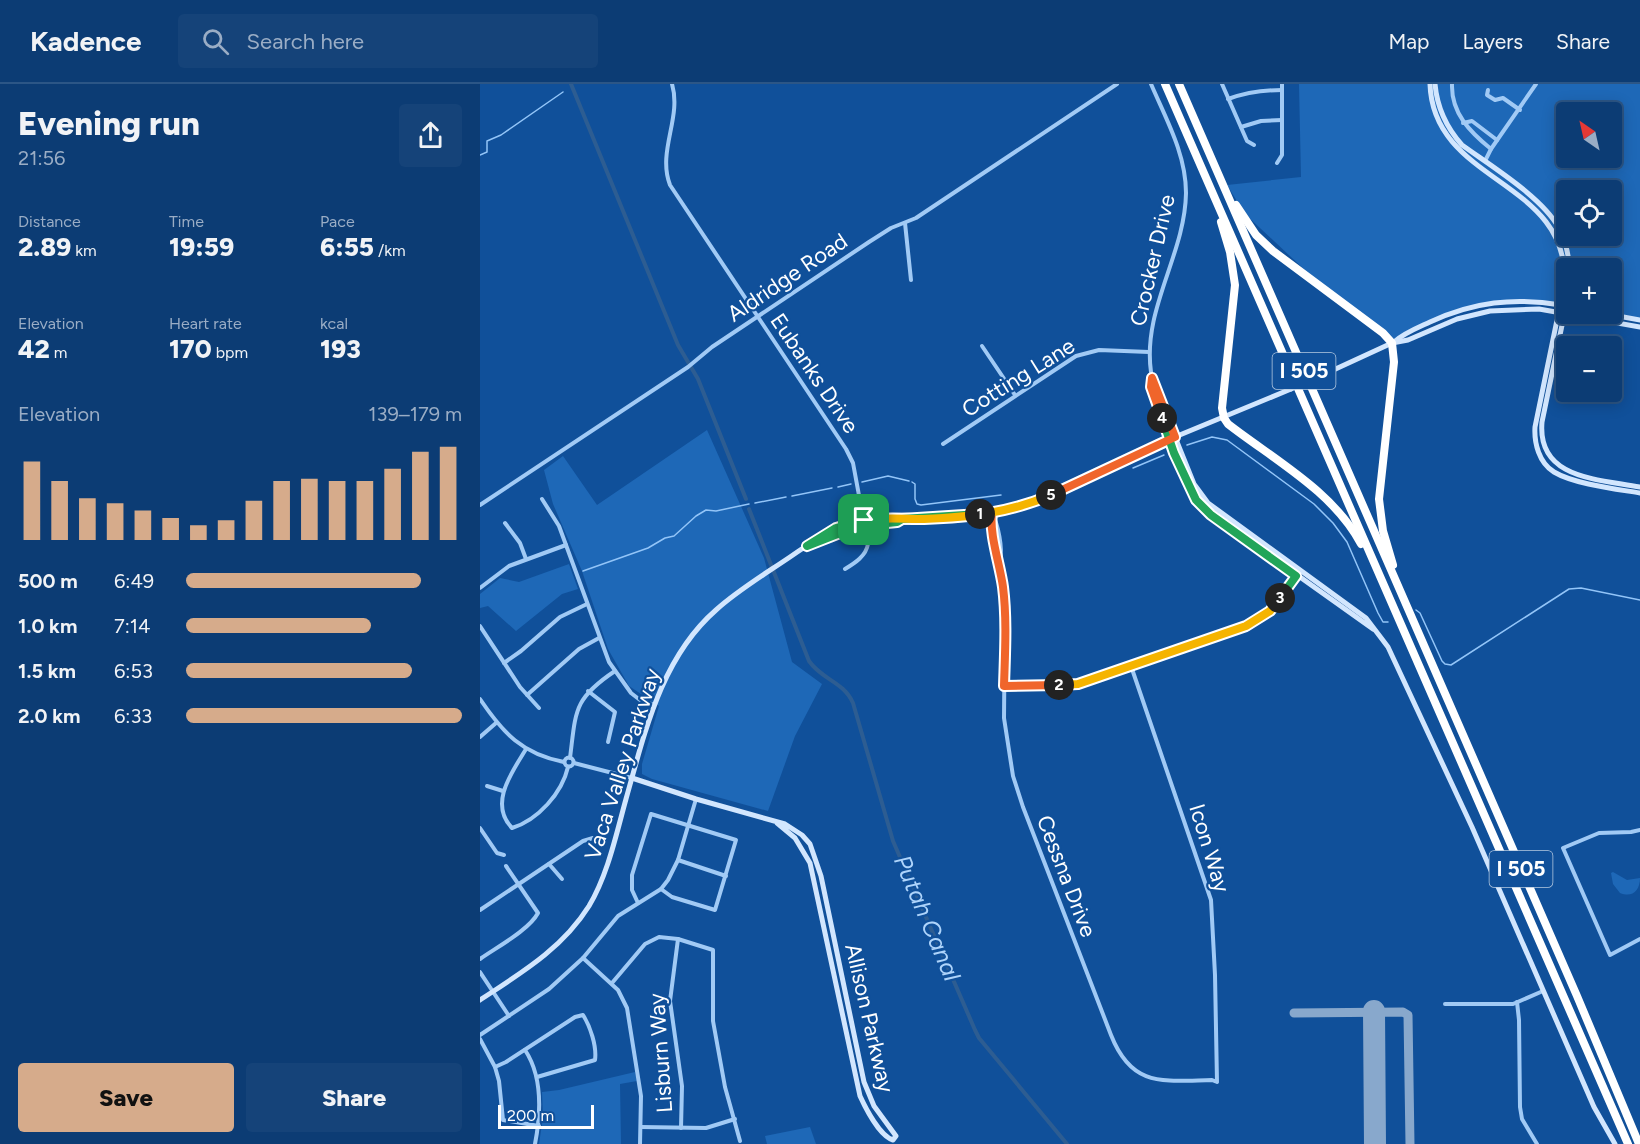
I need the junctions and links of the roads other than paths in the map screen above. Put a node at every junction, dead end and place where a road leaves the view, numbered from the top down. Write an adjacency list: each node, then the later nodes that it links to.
1 (672, 84): 32 (street, Eubanks Drive)
2 (1117, 84): 26 (street, Aldridge Road)
3 (1151, 84): 41 (street, Crocker Drive)
4 (1166, 84): 25 (highway, I 505)
5 (1179, 84): 21 (highway, I 505)
6 (1221, 84): 14 (street)
7 (1282, 84): 12 (street)
8 (1430, 84): 27 (street)
9 (1435, 84): 23 (street)
10 (1452, 84): 17 (street)
11 (1536, 84): 15 (street)
12 (1282, 90): 14 (street); 16 (street)
13 (1488, 90): 15 (street)
14 (1228, 99): 18 (street)
15 (1520, 110): 19 (street)
16 (1282, 120): 18 (street); 24 (street)
17 (1463, 123): 19 (street); 22 (street)
18 (1241, 127): 20 (street)
19 (1497, 140): 22 (street)
20 (1254, 145)
21 (1206, 147): 39 (highway); 61 (highway, I 505)
22 (1491, 149): 23 (street)
23 (1484, 162): 28 (street)
24 (1277, 163)
25 (1213, 195): 44 (highway); 63 (highway, I 505)
26 (905, 223): 29 (street); 32 (street, Aldridge Road)
27 (1563, 258)
28 (1568, 258)
29 (911, 280)
30 (1556, 304): 39 (street, Vaca Valley Parkway)
31 (1556, 312): 39 (street, Vaca Valley Parkway)
32 (757, 317): 51 (street, Aldridge Road); 55 (street, Eubanks Drive)
33 (1622, 317): 34 (street)
34 (1640, 320)
35 (1558, 324): 48 (street)
36 (1559, 324): 47 (street)
37 (1622, 324): 38 (street, Vaca Valley Parkway)
38 (1640, 327)
39 (1392, 343): 44 (street, Vaca Valley Parkway, bridge); 61 (highway)
40 (982, 346): 43 (street)
41 (1149, 352): 42 (street, Crocker Drive); 43 (street, Cotting Lane)
42 (1152, 378): 45 (street, Crocker Drive); 45 (street, Crocker Drive)
43 (1015, 395): 46 (street, Cotting Lane)
44 (1224, 418): 45 (street, Vaca Valley Parkway); 63 (highway)
45 (1173, 438): 49 (street); 52 (street, Vaca Valley Parkway); 53 (street)
46 (943, 444)
47 (1640, 487)
48 (1640, 493)
49 (1193, 496): 53 (street); 59 (street)
50 (542, 499): 56 (street)
51 (480, 505)
52 (992, 513): 55 (street, Vaca Valley Parkway); 69 (street, Cessna Drive)
53 (1227, 518): 59 (street)
54 (505, 523): 57 (street)
55 (865, 523): 58 (street, Eubanks Drive); 73 (street, Vaca Valley Parkway)
56 (566, 545): 57 (street); 62 (street)
57 (526, 559): 60 (street)
58 (845, 569)
59 (1298, 573): 67 (street); 108 (street)
60 (480, 588)
61 (1402, 595): 129 (highway, I 505)
62 (587, 604): 65 (street); 66 (street)
63 (1394, 607): 128 (highway, I 505)
64 (480, 626): 66 (street)
65 (599, 638): 68 (street); 71 (street)
66 (504, 663): 71 (street)
67 (1131, 666): 69 (street); 115 (street, Icon Way)
68 (615, 671): 70 (street); 73 (street)
69 (1004, 686): 115 (street, Cessna Drive)
70 (588, 691): 77 (street); 79 (street)
71 (527, 695): 74 (street)
72 (480, 699): 75 (street)
73 (654, 705): 83 (street, Vaca Valley Parkway)
74 (539, 708)
75 (496, 723): 76 (street); 78 (street)
76 (480, 737)
77 (608, 742)
78 (526, 749): 80 (street); 85 (street)
79 (570, 758): 80 (street); 81 (street)
80 (564, 762): 82 (street)
81 (574, 763): 82 (street); 83 (street)
82 (568, 767): 85 (street)
83 (632, 778): 86 (street, Allison Parkway); 109 (street, Vaca Valley Parkway)
84 (487, 786): 85 (street)
85 (503, 790)
86 (696, 799): 87 (street, Allison Parkway); 88 (street)
87 (777, 822): 87 (street, Allison Parkway)
88 (688, 825): 93 (street); 96 (street); 100 (street)
89 (480, 828): 92 (street)
90 (1640, 830): 103 (street)
91 (593, 838): 94 (street)
92 (504, 855)
93 (678, 860): 96 (street); 99 (street)
94 (549, 864): 97 (street); 98 (street)
95 (506, 866): 98 (street)
96 (726, 876): 99 (street)
97 (562, 879)
98 (518, 885): 101 (street); 105 (street)
99 (661, 888): 100 (street)
100 (638, 903): 104 (street)
101 (480, 910)
102 (678, 939): 107 (street); 119 (street); 122 (street, Lisburn Way)
103 (1640, 939)
104 (583, 958): 107 (street); 113 (street)
105 (480, 959)
106 (480, 972): 109 (street)
107 (612, 983): 121 (street)
108 (1543, 991): 111 (street); 127 (street)
109 (493, 992): 110 (street, Vaca Valley Parkway); 113 (street)
110 (480, 1000)
111 (1517, 1002): 112 (street); 126 (street)
112 (1445, 1004)
113 (508, 1016): 114 (street)
114 (480, 1037): 117 (street)
115 (1216, 1047)
116 (525, 1050): 117 (street); 118 (street); 118 (street)
117 (495, 1067): 120 (street)
118 (537, 1077): 120 (street)
119 (735, 1119): 122 (street); 123 (street)
120 (539, 1125): 124 (street)
121 (641, 1127): 122 (street); 125 (street)
122 (681, 1128)
123 (740, 1141)
124 (535, 1144)
125 (640, 1144)
126 (1537, 1144)
127 (1615, 1144)
128 (1628, 1144)
129 (1639, 1144)

